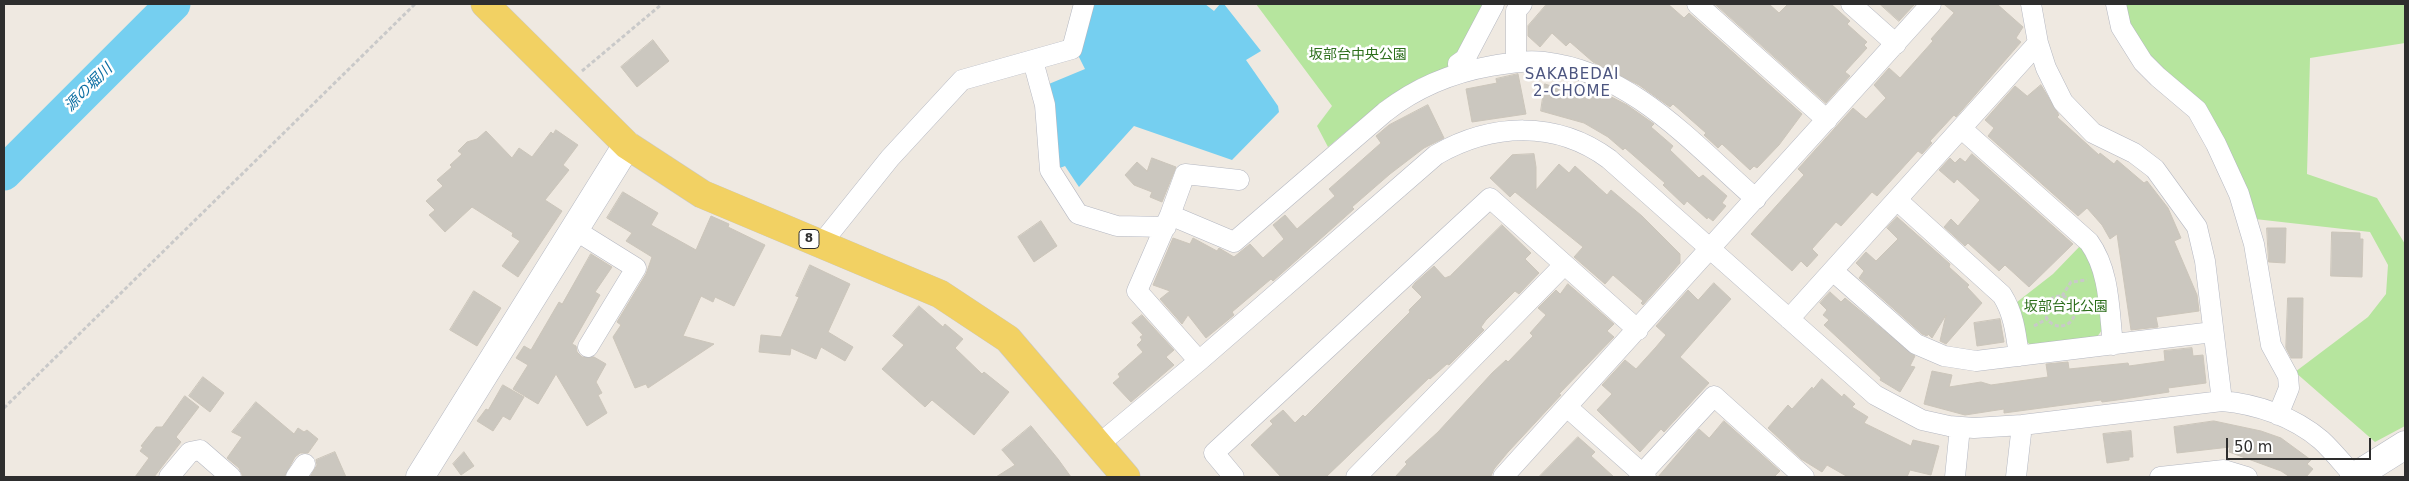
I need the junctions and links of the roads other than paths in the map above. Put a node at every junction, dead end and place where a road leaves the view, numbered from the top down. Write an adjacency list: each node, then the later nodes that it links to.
1 (485, 4): 17 (main road, 8)
2 (1084, 4): 12 (street)
3 (1494, 4): 14 (street)
4 (1522, 4): 13 (street)
5 (1697, 4): 15 (street)
6 (1851, 4): 11 (street)
7 (1931, 4): 11 (street)
8 (2031, 4): 10 (street)
9 (2116, 4): 36 (street)
10 (2038, 43): 16 (street); 29 (street)
11 (1896, 44): 15 (street)
12 (1033, 61): 21 (street); 23 (street)
13 (1516, 62): 14 (street); 19 (street)
14 (1459, 73): 21 (street)
15 (1827, 120): 19 (street)
16 (1962, 129): 20 (street); 30 (street)
17 (627, 144): 22 (street); 23 (main road, 8)
18 (1239, 180): 21 (street)
19 (1756, 199): 24 (street)
20 (1897, 200): 26 (street); 32 (street)
21 (1168, 221): 33 (street)
22 (575, 230): 31 (street); 44 (street)
23 (821, 244): 39 (main road, 8)
24 (1711, 248): 27 (street); 28 (street); 33 (street)
25 (1564, 266): 28 (street); 46 (street); 47 (street)
26 (1833, 271): 27 (street); 32 (street)
27 (1789, 319): 38 (street)
28 (1638, 330): 35 (street)
29 (2213, 332): 30 (street); 34 (street)
30 (2113, 345): 32 (street)
31 (588, 347)
32 (2019, 356)
33 (1199, 361): 39 (street)
34 (2222, 401): 36 (street); 37 (street)
35 (1567, 407): 41 (street); 48 (street)
36 (2278, 415): 54 (street)
37 (2022, 425): 38 (street); 51 (street)
38 (1960, 427): 50 (street)
39 (1098, 445): 45 (main road, 8)
40 (2405, 445): 54 (street)
41 (1642, 476): 49 (street)
42 (169, 477): 43 (street)
43 (231, 477)
44 (420, 477)
45 (1126, 477)
46 (1234, 477)
47 (1356, 477)
48 (1503, 477)
49 (1804, 477)
50 (1955, 477)
51 (2016, 477)
52 (2166, 477): 53 (street)
53 (2247, 477)
54 (2355, 477)

